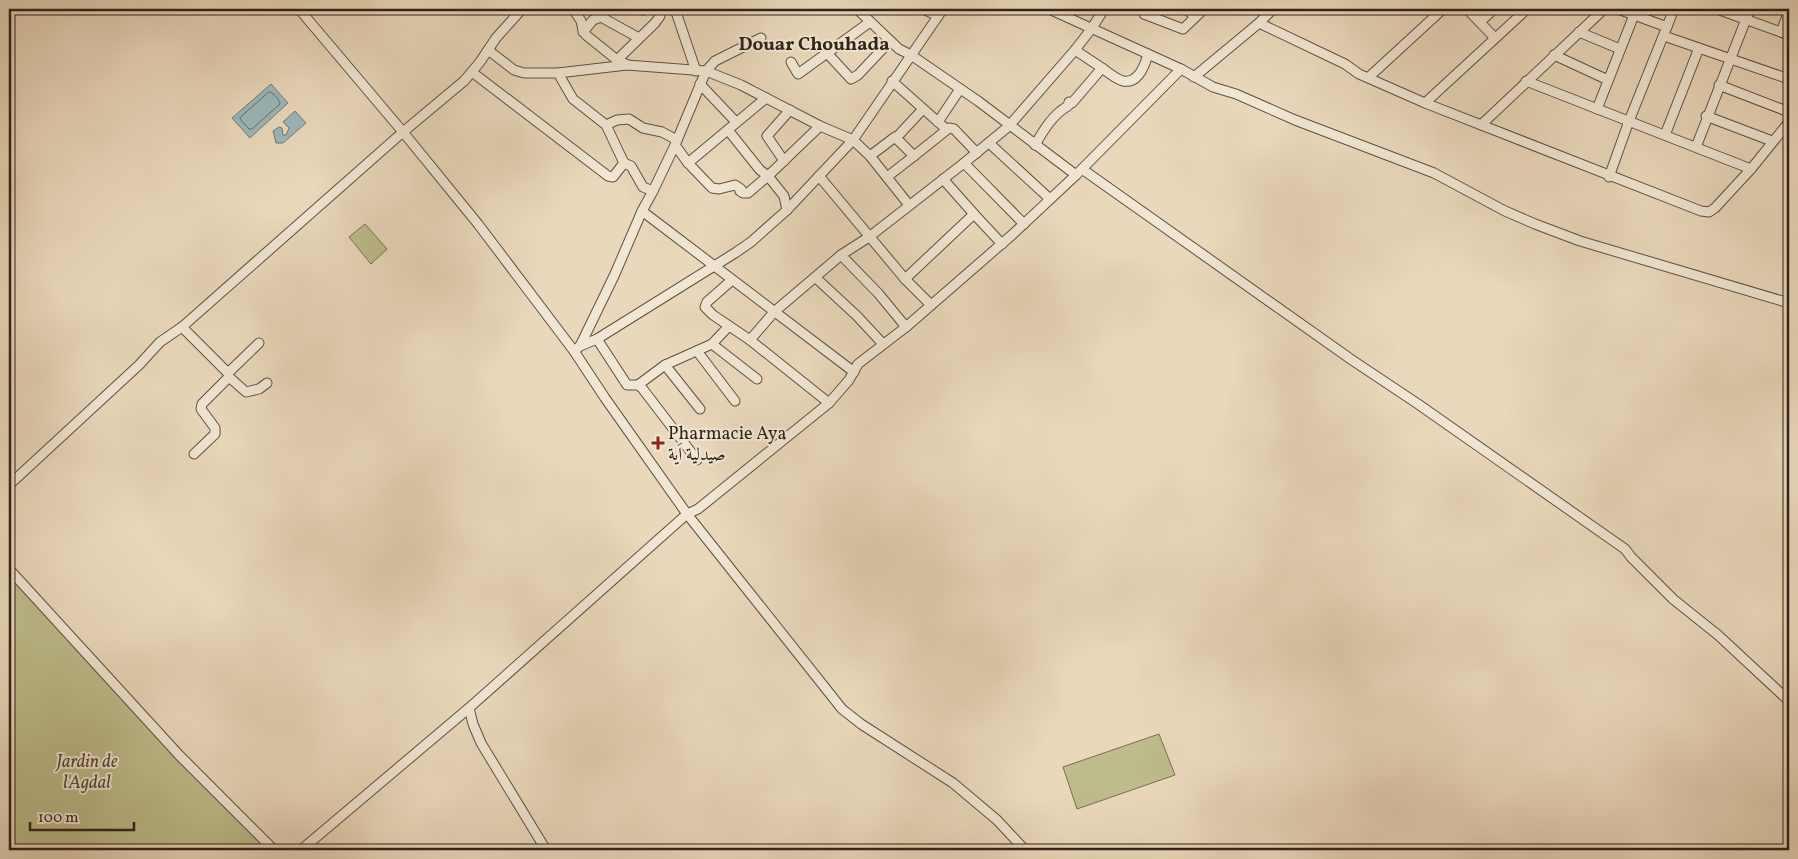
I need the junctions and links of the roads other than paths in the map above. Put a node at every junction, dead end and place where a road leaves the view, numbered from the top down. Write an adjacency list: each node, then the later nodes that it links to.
1 (299, 9): 84 (street)
2 (522, 9): 42 (street)
3 (573, 9): 33 (street)
4 (660, 9): 36 (street)
5 (675, 9): 54 (street)
6 (923, 9): 24 (street)
7 (1049, 9): 31 (street)
8 (1104, 9): 31 (street)
9 (1148, 9): 26 (street)
10 (1186, 9): 26 (street)
11 (1204, 9): 26 (street)
12 (1273, 9): 30 (street)
13 (1444, 9): 59 (street)
14 (1467, 9): 29 (street)
15 (1494, 9): 29 (street)
16 (1527, 9): 38 (street)
17 (1604, 9): 34 (street)
18 (1618, 9): 25 (street)
19 (1674, 9): 32 (street)
20 (1716, 9): 27 (street)
21 (1750, 9): 27 (street)
22 (860, 10): 28 (street)
23 (1789, 11): 35 (street)
24 (940, 12): 46 (street)
25 (1634, 15): 32 (street); 41 (street)
26 (1196, 17)
27 (1747, 19): 35 (street); 48 (street)
28 (870, 22): 39 (street); 44 (street)
29 (1480, 22): 38 (street)
30 (1259, 23): 58 (street); 59 (street)
31 (1092, 28): 43 (street); 45 (street)
32 (1665, 31): 40 (street); 74 (street)
33 (584, 32): 36 (street); 49 (street)
34 (1580, 32): 41 (street); 47 (street)
35 (1785, 34)
36 (639, 38): 49 (street)
37 (761, 38): 55 (street)
38 (1495, 38): 68 (street)
39 (890, 41): 44 (street); 46 (street)
40 (1699, 48): 48 (street); 85 (street)
41 (1620, 49): 61 (street)
42 (488, 50): 56 (street); 57 (street)
43 (1075, 50): 52 (street); 81 (street)
44 (827, 53): 50 (street)
45 (1148, 54): 52 (street); 53 (street)
46 (911, 55): 62 (street); 66 (street)
47 (1554, 55): 61 (street); 63 (street)
48 (1729, 59): 60 (street); 65 (street)
49 (617, 60): 51 (street)
50 (791, 62)
51 (627, 64): 54 (street); 57 (street)
52 (1102, 68): 91 (street)
53 (1181, 69): 58 (street); 101 (street)
54 (696, 70): 55 (street)
55 (706, 71): 64 (street); 67 (street)
56 (472, 72): 84 (street); 97 (street)
57 (558, 73): 78 (street)
58 (1194, 77): 121 (street)
59 (1369, 77): 68 (street)
60 (1789, 79)
61 (1608, 80): 70 (street)
62 (892, 81): 69 (street); 87 (street)
63 (1526, 81): 70 (street); 79 (street)
64 (700, 84): 75 (street); 89 (street)
65 (1719, 84): 72 (street); 73 (street)
66 (960, 89): 76 (street); 81 (street)
67 (766, 98): 71 (street); 75 (street)
68 (1425, 103): 79 (street)
69 (923, 109): 76 (street); 86 (street)
70 (1597, 109): 74 (street)
71 (790, 110): 80 (street); 96 (street)
72 (1789, 112)
73 (1706, 116): 88 (street); 92 (street)
74 (1629, 121): 85 (street); 105 (street)
75 (736, 122): 83 (street)
76 (938, 122): 82 (street)
77 (1789, 122): 88 (street)
78 (606, 125): 89 (street); 97 (street)
79 (1481, 125): 105 (street)
80 (820, 126): 87 (street); 96 (street)
81 (1008, 126): 90 (street); 91 (street)
82 (946, 129): 93 (street); 95 (street)
83 (728, 130): 98 (street); 102 (street)
84 (403, 132): 125 (street); 132 (street)
85 (1665, 135): 92 (street)
86 (897, 137): 94 (street); 95 (street)
87 (853, 140): 94 (street); 103 (street)
88 (1772, 141): 100 (street)
89 (676, 142): 98 (street); 107 (street)
90 (988, 143): 93 (street); 108 (street)
91 (1035, 145): 101 (street)
92 (1696, 147): 100 (street)
93 (977, 153): 99 (street)
94 (870, 156): 104 (street)
95 (914, 156): 104 (street)
96 (784, 161): 102 (street)
97 (624, 163): 107 (street)
98 (688, 163): 102 (street)
99 (964, 163): 106 (street); 113 (street)
100 (1751, 169): 105 (street)
101 (1079, 172): 108 (street); 148 (street)
102 (768, 176): 110 (street)
103 (819, 176): 110 (street); 114 (street)
104 (887, 177): 109 (street)
105 (1610, 177)
106 (944, 179): 109 (street); 112 (street)
107 (653, 191): 111 (street)
108 (1050, 199): 113 (street)
109 (909, 205): 114 (street)
110 (787, 210): 117 (street)
111 (642, 211): 117 (street); 132 (street)
112 (974, 214): 115 (street); 119 (street)
113 (1024, 224): 115 (street)
114 (868, 236): 116 (street); 119 (street)
115 (1002, 244): 122 (street)
116 (841, 255): 118 (street); 126 (street)
117 (714, 266): 120 (street); 127 (street)
118 (816, 278): 123 (street); 131 (street)
119 (904, 279): 122 (street)
120 (732, 280): 123 (street); 124 (street)
121 (1789, 303)
122 (931, 306): 126 (street)
123 (774, 312): 128 (street); 135 (street)
124 (729, 326): 128 (street); 130 (street)
125 (182, 327): 136 (street); 145 (street)
126 (906, 327): 131 (street)
127 (597, 339): 132 (street); 139 (street)
128 (750, 340): 141 (street)
129 (259, 343): 136 (street)
130 (712, 344): 133 (street); 137 (street)
131 (884, 344): 135 (street)
132 (577, 349): 146 (street)
133 (697, 351): 134 (street); 140 (street)
134 (664, 365): 139 (street); 142 (street)
135 (854, 372): 141 (street)
136 (228, 375): 138 (street); 143 (street)
137 (757, 379)
138 (267, 383)
139 (638, 385): 144 (street)
140 (735, 401)
141 (829, 403): 146 (street)
142 (700, 409)
143 (194, 454)
144 (697, 460)
145 (9, 485)
146 (687, 514): 149 (street); 153 (street)
147 (9, 569): 150 (street)
148 (1789, 701)
149 (469, 708): 151 (street); 152 (street)
150 (274, 850)
151 (301, 850)
152 (546, 850)
153 (1024, 850)

